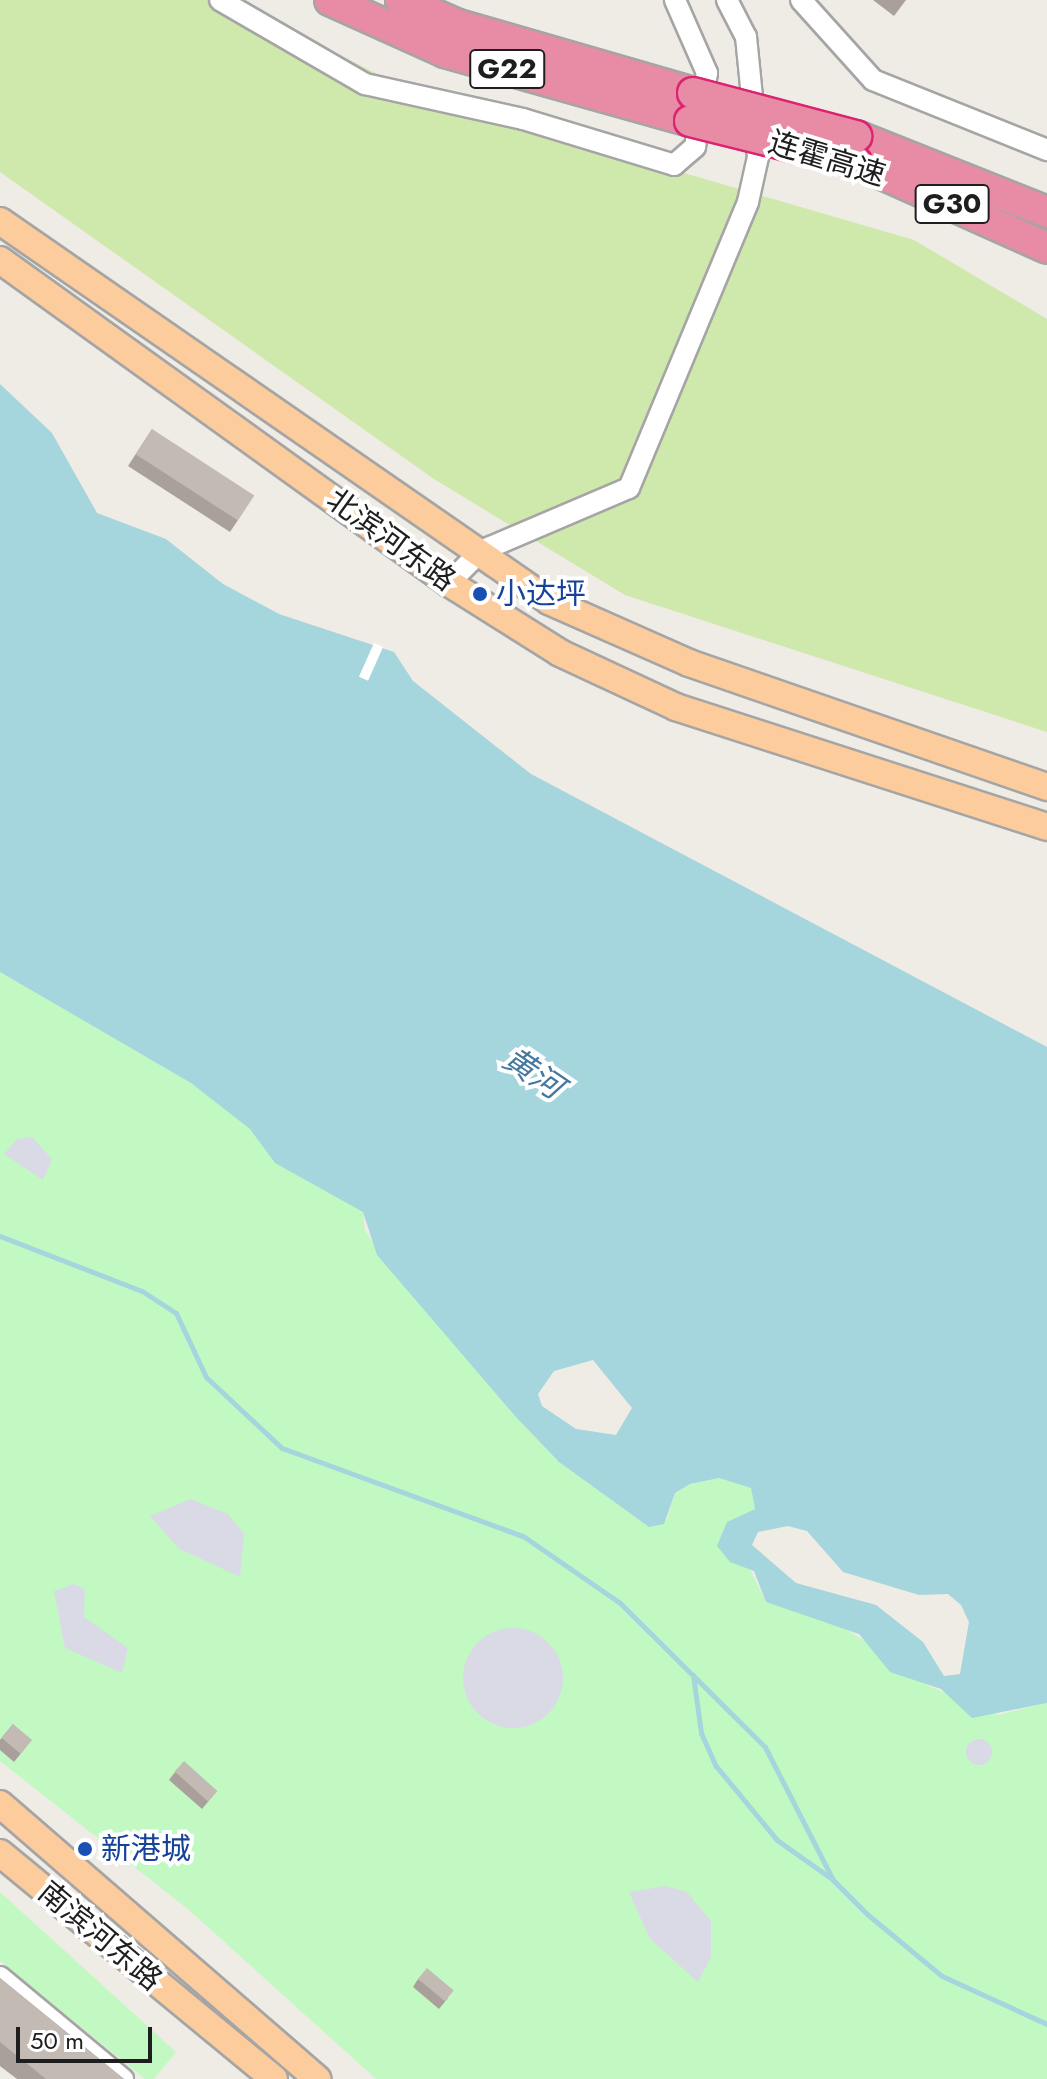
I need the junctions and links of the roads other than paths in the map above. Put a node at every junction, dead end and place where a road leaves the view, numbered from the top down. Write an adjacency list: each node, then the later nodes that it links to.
1 (220, 0): 4 (street)
2 (330, 0): 7 (highway, G22)
3 (401, 0): 7 (highway, G22)
4 (675, 0)
5 (727, 0): 14 (street)
6 (801, 0): 9 (street)
7 (691, 107): 8 (highway, 连霍高速 / G30, bridge)
8 (856, 149): 10 (highway, 连霍高速 / G30); 12 (highway, 连霍高速 / G30)
9 (1047, 150)
10 (1047, 212)
11 (0, 221): 14 (main road, 北滨河东路)
12 (1047, 248)
13 (0, 260): 15 (main road, 北滨河东路)
14 (481, 551): 15 (street); 16 (main road, 北滨河东路)
15 (449, 583): 17 (main road, 北滨河东路)
16 (1047, 787)
17 (1047, 827)
18 (0, 1804): 21 (main road, 南滨河东路)
19 (0, 1853): 22 (main road, 南滨河东路)
20 (0, 1977): 23 (street)
21 (272, 2041): 22 (street); 24 (main road, 南滨河东路)
22 (261, 2074)
23 (123, 2079)
24 (318, 2079)

